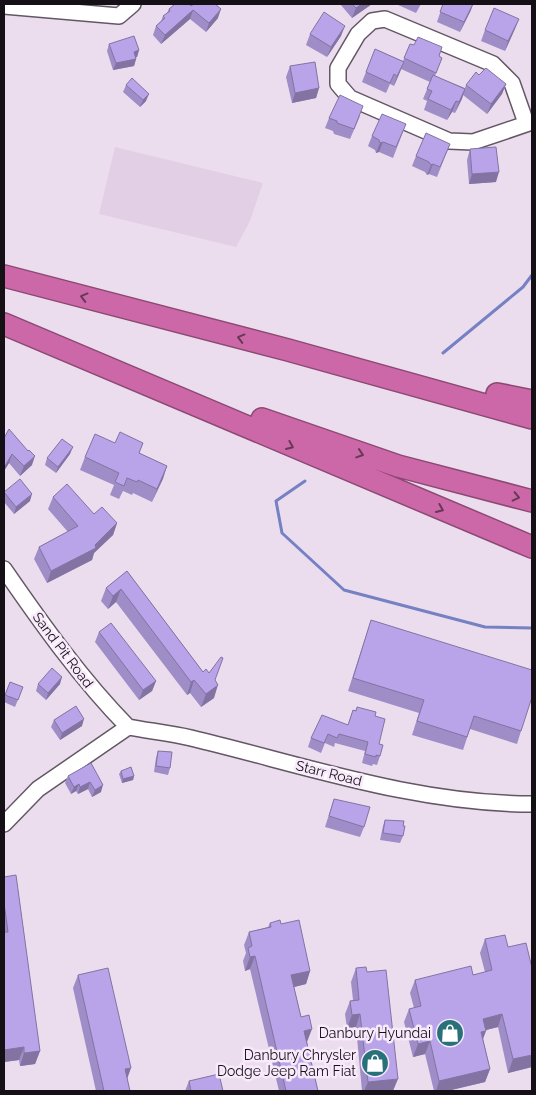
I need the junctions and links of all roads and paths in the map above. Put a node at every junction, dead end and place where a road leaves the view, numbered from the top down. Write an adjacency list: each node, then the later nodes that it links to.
1 (132, 4): 2 (street)
2 (4, 6)
3 (529, 122): 3 (street)
4 (4, 276): 7 (highway, one-way to 4)
5 (4, 318): 10 (highway, one-way to 10)
6 (4, 324): 11 (highway, one-way to 11)
7 (288, 350): 8 (highway); 9 (highway)
8 (532, 401)
9 (532, 418)
10 (532, 501)
11 (532, 547)
12 (4, 569): 13 (street, Sand Pit Road)
13 (128, 727): 14 (street, Starr Road); 15 (street)
14 (532, 804)
15 (4, 824)

